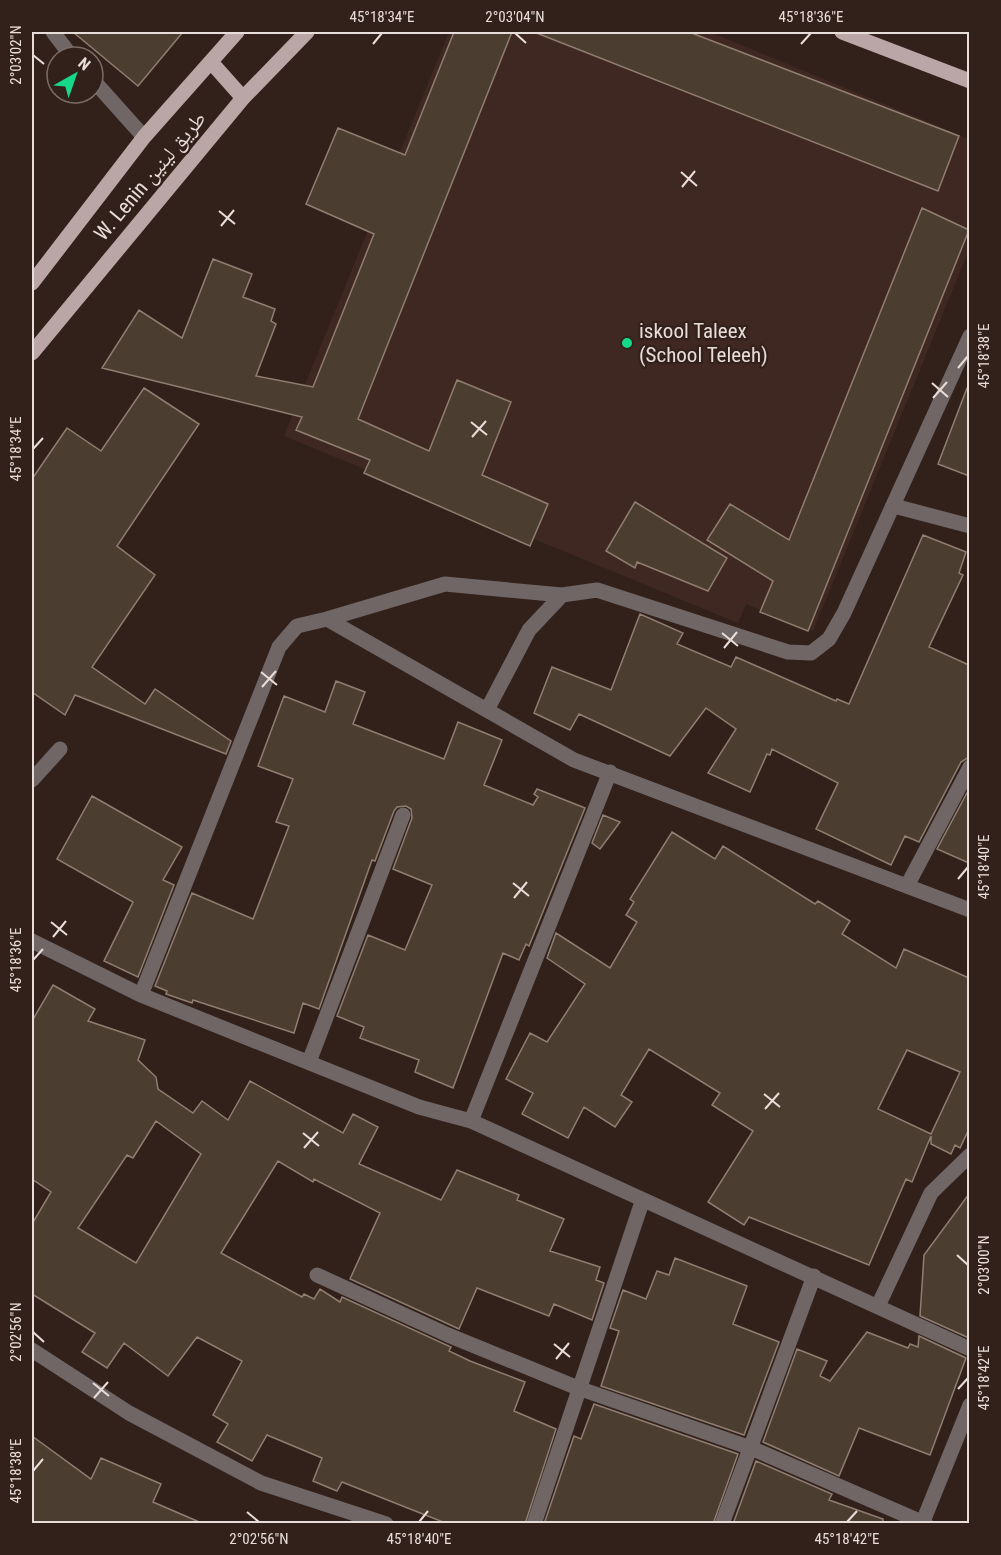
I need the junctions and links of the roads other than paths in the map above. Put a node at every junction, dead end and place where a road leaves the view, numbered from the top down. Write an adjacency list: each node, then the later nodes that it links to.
1 (53, 32): 5 (street)
2 (237, 32): 6 (main road, W. Lenin طريق لينين)
3 (307, 32): 9 (main road, W. Lenin طريق لينين)
4 (842, 32): 7 (main road)
5 (63, 45)
6 (211, 62): 9 (main road); 10 (main road, W. Lenin طريق لينين)
7 (969, 81)
8 (105, 94): 10 (street)
9 (243, 98): 13 (main road, W. Lenin طريق لينين)
10 (144, 137): 11 (main road, W. Lenin طريق لينين)
11 (32, 283)
12 (969, 336): 14 (street)
13 (32, 353)
14 (894, 506): 15 (street); 16 (street)
15 (969, 526)
16 (562, 595): 17 (street); 18 (street)
17 (327, 619): 18 (street); 27 (street)
18 (487, 710): 21 (street)
19 (60, 749): 22 (street)
20 (969, 767): 24 (street)
21 (610, 772): 24 (street); 29 (street)
22 (32, 780)
23 (403, 815): 28 (street)
24 (908, 884): 25 (street)
25 (969, 910)
26 (32, 940): 27 (street)
27 (141, 995): 28 (street)
28 (309, 1062): 29 (street)
29 (471, 1121): 31 (street)
30 (969, 1155): 34 (street)
31 (642, 1202): 33 (street); 37 (street)
32 (317, 1275): 37 (street)
33 (814, 1276): 34 (street); 39 (street)
34 (878, 1306): 35 (street)
35 (969, 1349)
36 (32, 1350): 41 (street)
37 (578, 1388): 39 (street); 42 (street)
38 (969, 1405): 40 (street)
39 (751, 1448): 40 (street); 43 (street)
40 (923, 1523)
41 (386, 1524)
42 (534, 1524)
43 (722, 1524)

